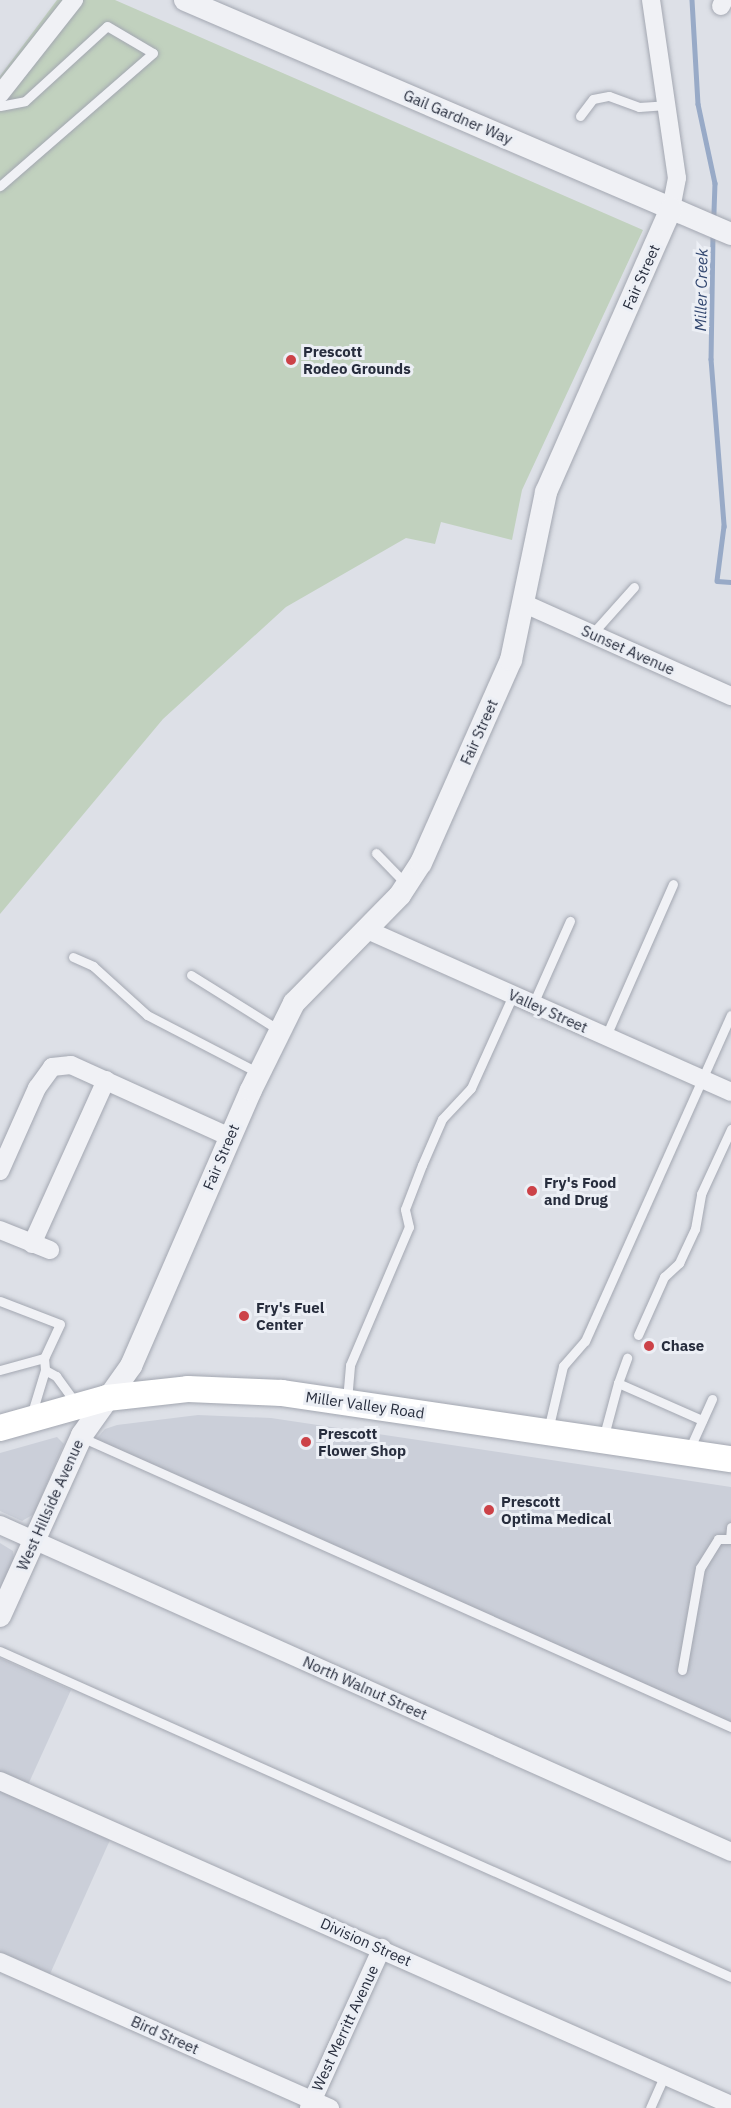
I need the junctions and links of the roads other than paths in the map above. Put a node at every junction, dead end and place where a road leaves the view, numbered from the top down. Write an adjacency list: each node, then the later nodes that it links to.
1 (74, 0): 4 (street)
2 (185, 0): 9 (street, Gail Gardner Way)
3 (651, 0): 5 (street, Fair Street)
4 (0, 94)
5 (666, 105): 7 (lane); 9 (street, Fair Street)
6 (0, 106): 8 (lane)
7 (580, 116)
8 (0, 186)
9 (671, 208): 10 (street, Gail Gardner Way); 12 (street, Fair Street)
10 (731, 234)
11 (634, 587): 13 (lane)
12 (525, 604): 13 (street, Sunset Avenue); 17 (street, Fair Street)
13 (592, 634): 14 (street, Sunset Avenue)
14 (731, 696)
15 (376, 853): 17 (lane)
16 (673, 884): 26 (lane)
17 (407, 885): 19 (street, Fair Street)
18 (570, 921): 23 (lane)
19 (365, 929): 22 (street, Valley Street); 25 (street, Fair Street)
20 (73, 957): 27 (lane)
21 (190, 975): 25 (lane)
22 (513, 995): 23 (street, Valley Street); 46 (lane)
23 (533, 1004): 26 (street, Valley Street)
24 (731, 1015): 28 (lane)
25 (279, 1030): 27 (street, Fair Street)
26 (606, 1036): 28 (street, Valley Street)
27 (259, 1073): 32 (street, Fair Street)
28 (702, 1079): 30 (street, Valley Street); 51 (lane)
29 (106, 1080): 32 (street); 33 (street); 35 (street)
30 (731, 1092)
31 (731, 1129): 38 (lane)
32 (230, 1137): 44 (street, Fair Street)
33 (0, 1171)
34 (0, 1230): 35 (street)
35 (32, 1244): 36 (street)
36 (50, 1250)
37 (0, 1301): 39 (lane)
38 (638, 1335)
39 (44, 1358): 41 (lane); 42 (lane)
40 (627, 1358): 43 (lane)
41 (0, 1370)
42 (45, 1370): 47 (lane); 48 (lane)
43 (618, 1383): 49 (lane); 53 (lane)
44 (107, 1398): 46 (main road, Miller Valley Road); 47 (main road, Miller Valley Road); 52 (street, West Hillside Avenue)
45 (712, 1399): 49 (lane)
46 (347, 1402): 51 (main road, Miller Valley Road)
47 (79, 1408): 48 (main road, Miller Valley Road)
48 (30, 1420): 50 (main road, Miller Valley Road)
49 (702, 1420): 54 (lane)
50 (0, 1428)
51 (548, 1432): 53 (main road, Miller Valley Road)
52 (81, 1437): 58 (street, West Hillside Avenue); 62 (lane)
53 (603, 1440): 54 (main road, Miller Valley Road)
54 (688, 1452): 55 (main road, Miller Valley Road)
55 (731, 1459)
56 (0, 1525): 58 (street, North Walnut Street)
57 (731, 1527): 61 (lane)
58 (34, 1541): 59 (street, West Hillside Avenue); 64 (street, North Walnut Street)
59 (0, 1616)
60 (0, 1651): 67 (lane)
61 (682, 1670)
62 (731, 1727)
63 (0, 1781): 65 (street, Division Street)
64 (731, 1852)
65 (382, 1948): 68 (street, Division Street); 69 (street, West Merritt Avenue)
66 (0, 1962): 69 (street, Bird Street)
67 (731, 1977)
68 (665, 2075): 70 (street, Division Street); 72 (lane)
69 (311, 2104): 71 (street, Bird Street)
70 (731, 2105)
71 (330, 2108)
72 (650, 2108)

